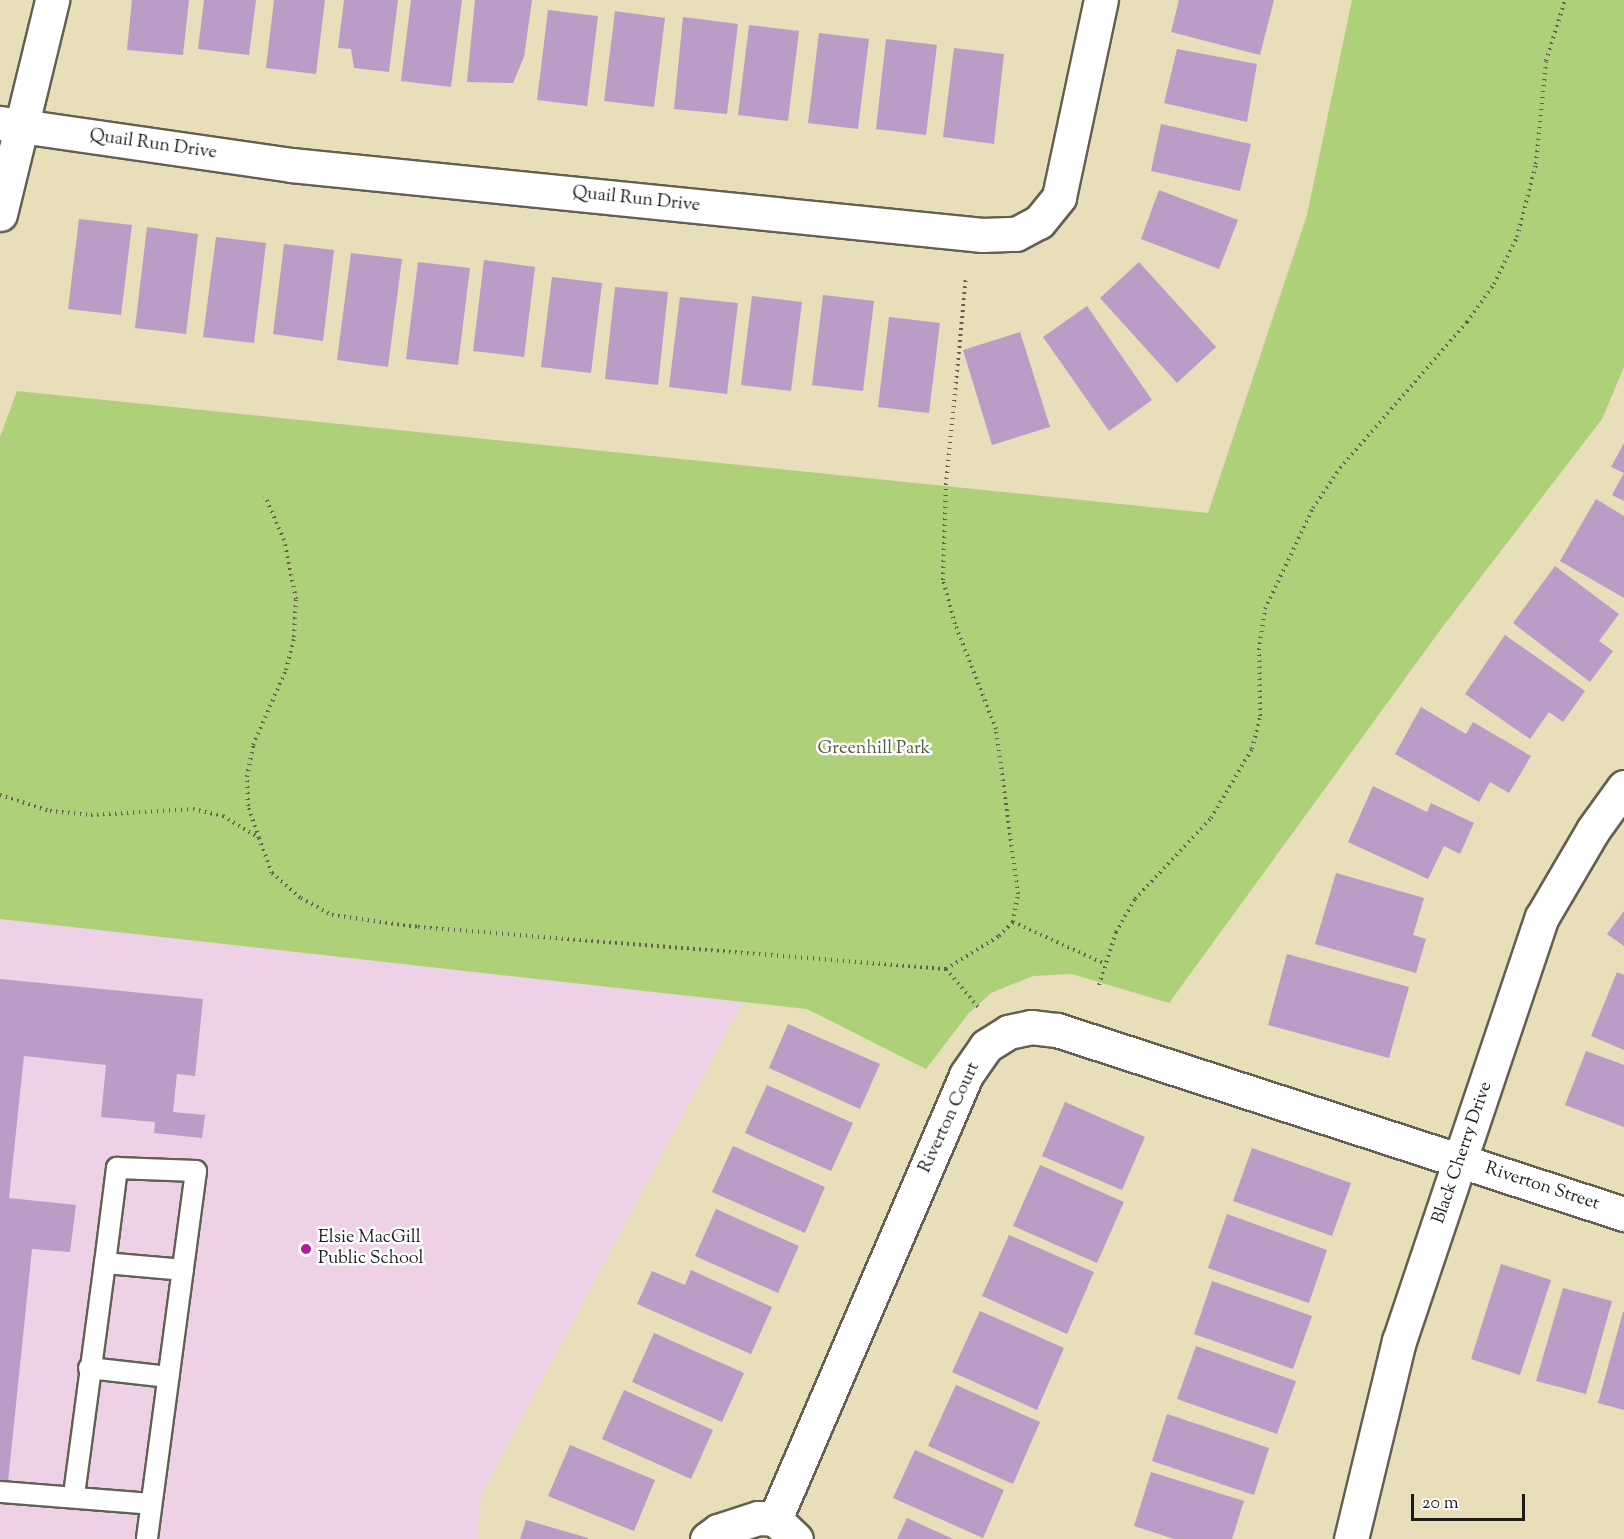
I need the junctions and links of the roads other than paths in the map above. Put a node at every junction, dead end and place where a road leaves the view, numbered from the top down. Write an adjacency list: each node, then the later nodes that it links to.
1 (51, 0): 3 (street)
2 (1101, 0): 3 (street, Quail Run Drive)
3 (11, 124): 4 (street)
4 (0, 214)
5 (1624, 787): 6 (street, Black Cherry Drive)
6 (1461, 1160): 7 (street, Riverton Street); 15 (street, Riverton Court); 18 (street, Black Cherry Drive)
7 (1624, 1214)
8 (105, 1263): 9 (lane); 9 (lane); 10 (lane)
9 (183, 1270): 11 (lane)
10 (89, 1368): 11 (lane); 13 (lane)
11 (168, 1377): 14 (lane)
12 (0, 1492): 13 (lane)
13 (74, 1495): 14 (lane)
14 (151, 1504): 16 (lane)
15 (785, 1529): 17 (street, Riverton Court)
16 (147, 1539)
17 (707, 1539)
18 (1351, 1539)

